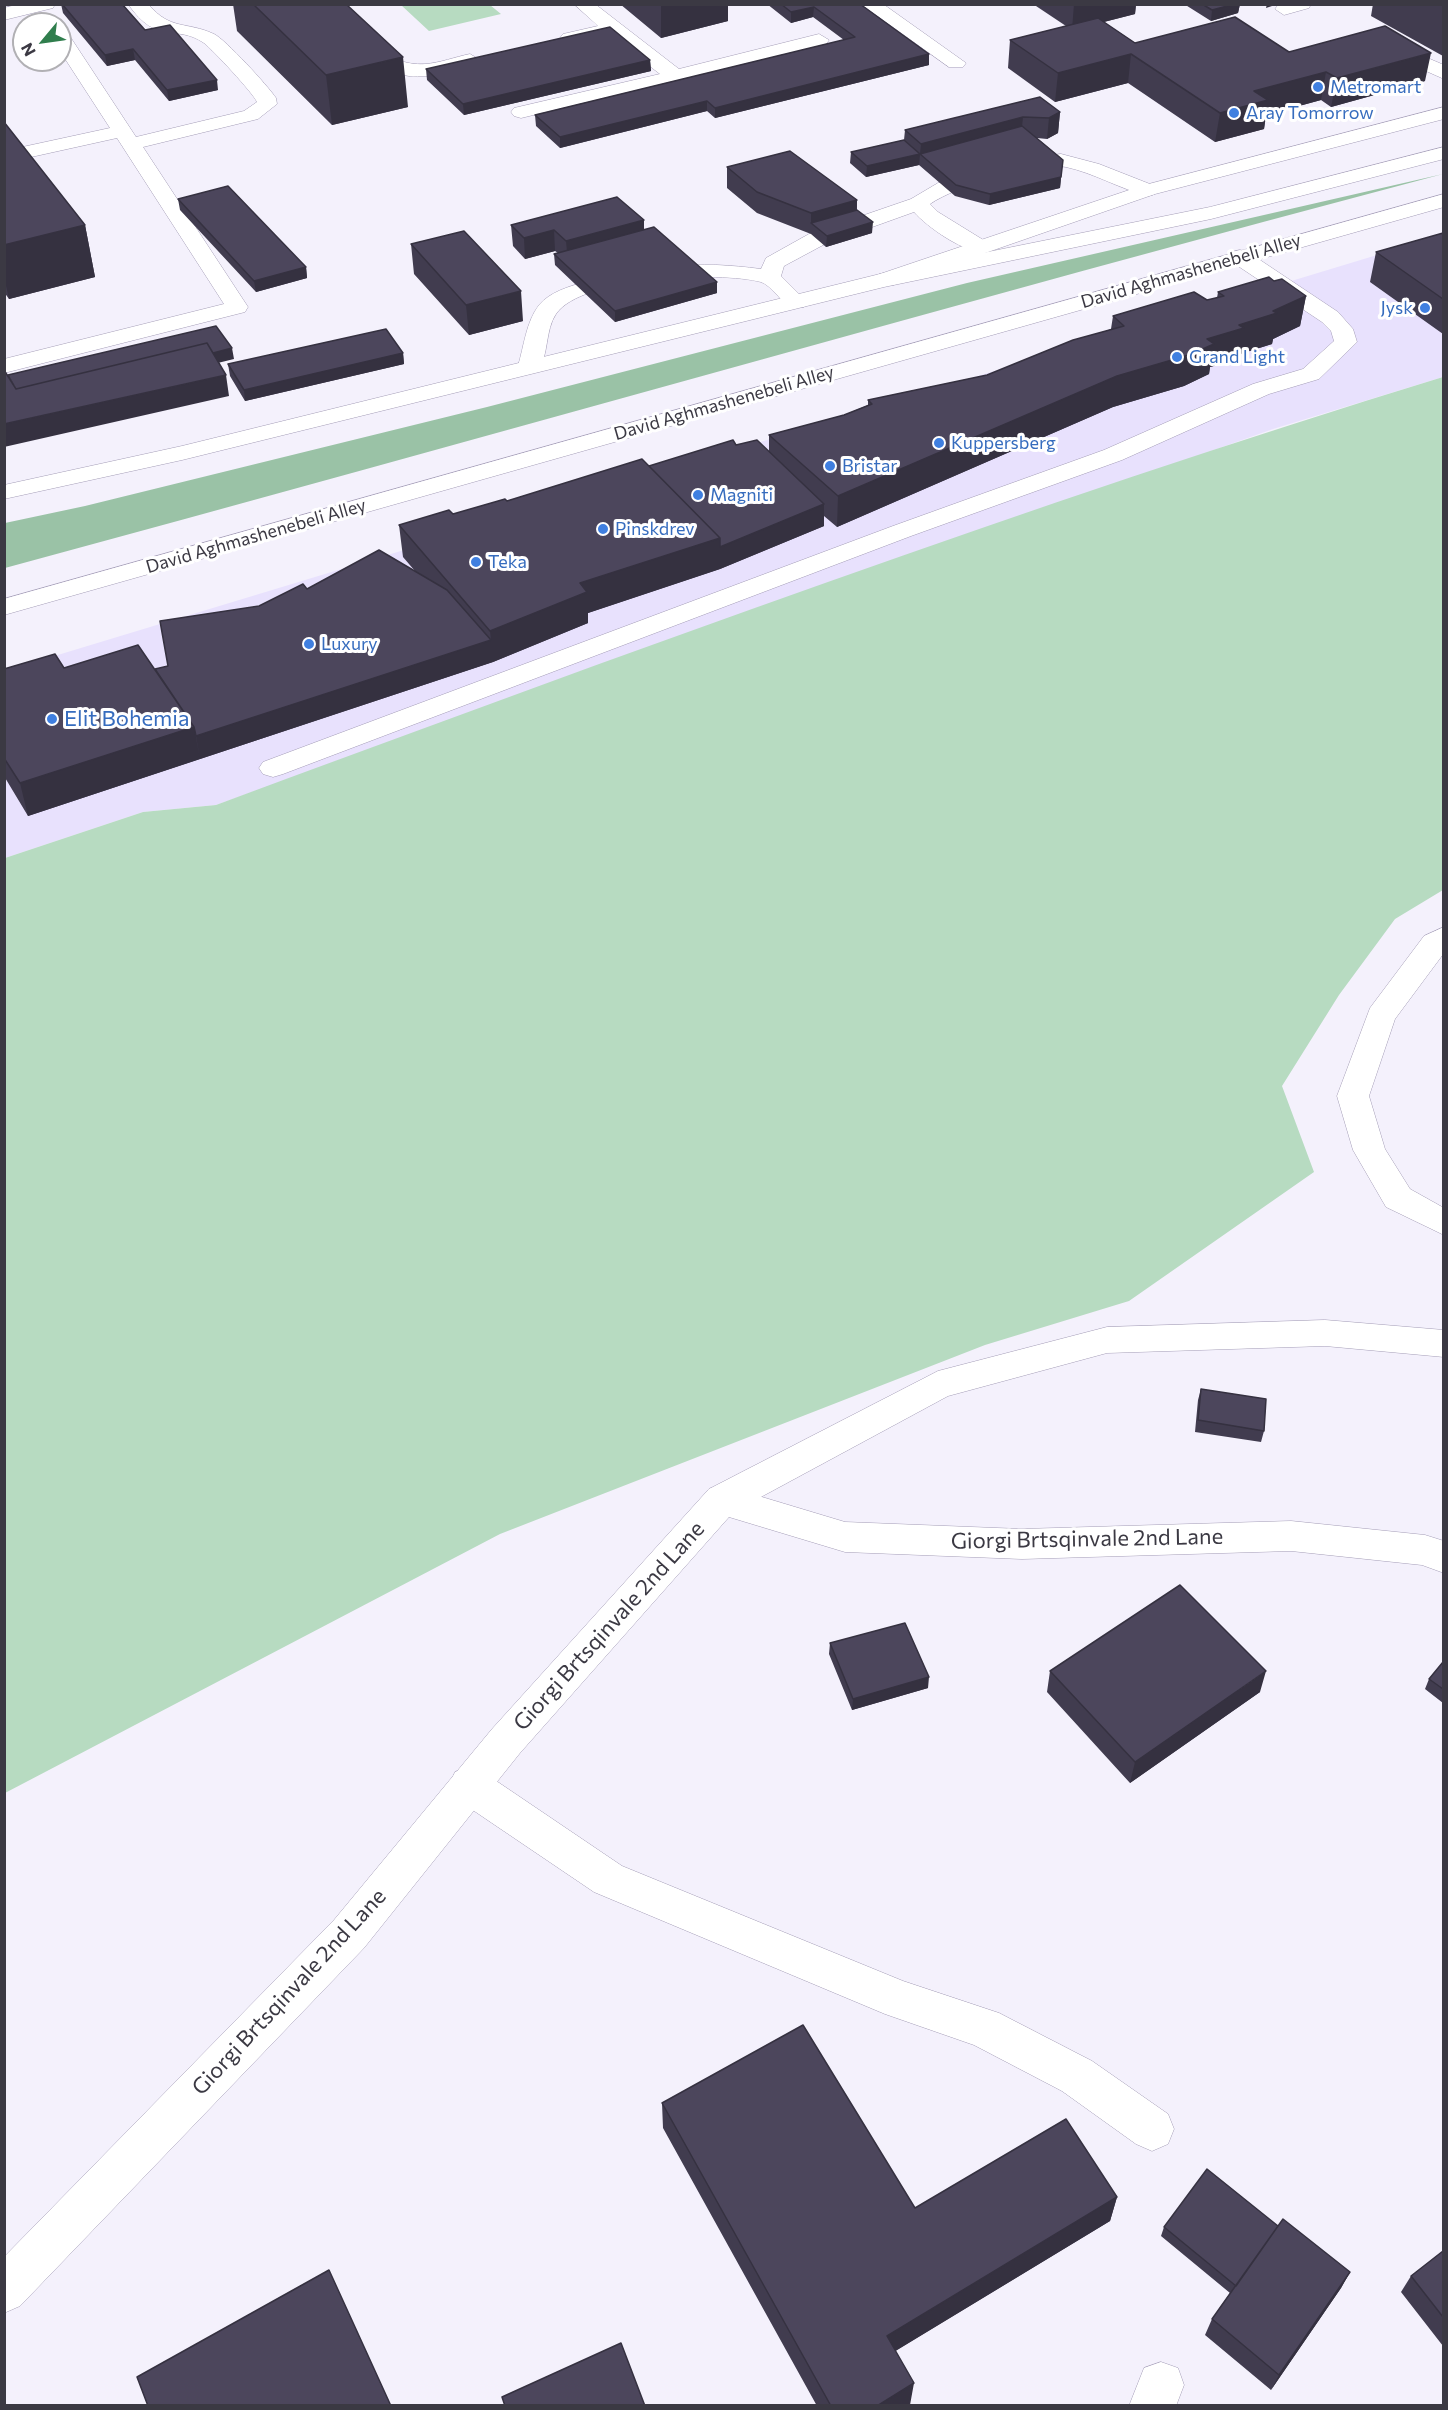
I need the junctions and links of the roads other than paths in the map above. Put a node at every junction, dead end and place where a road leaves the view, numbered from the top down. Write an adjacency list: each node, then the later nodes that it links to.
1 (136, 4): 18 (main road)
2 (319, 4): 12 (main road)
3 (583, 4): 7 (main road)
4 (870, 4): 13 (main road)
5 (42, 5): 6 (main road)
6 (4, 14)
7 (613, 28): 9 (main road); 15 (main road)
8 (819, 40): 15 (main road)
9 (546, 43)
10 (1373, 45): 14 (main road)
11 (72, 54): 18 (main road)
12 (490, 56)
13 (956, 63)
14 (1443, 73)
15 (675, 76): 16 (main road)
16 (521, 112)
17 (1443, 113): 21 (main road)
18 (126, 137): 20 (main road); 29 (main road)
19 (1443, 153): 27 (main road)
20 (4, 157)
21 (1148, 190): 23 (main road); 24 (main road)
22 (1443, 200): 25 (main road, David Aghmashenebeli Alley)
23 (918, 203): 24 (main road); 26 (main road)
24 (977, 246): 27 (main road)
25 (1240, 256): 32 (main road, David Aghmashenebeli Alley); 33 (main road)
26 (770, 277): 28 (main road); 30 (main road)
27 (884, 280): 28 (main road)
28 (796, 302): 30 (main road)
29 (4, 366)
30 (530, 366): 31 (main road)
31 (4, 492)
32 (4, 607)
33 (273, 768)
34 (1443, 937): 35 (main road)
35 (1443, 1223)
36 (1443, 1344): 37 (main road)
37 (722, 1500): 38 (main road, Giorgi Brtsqinvale 2nd Lane); 39 (main road, Giorgi Brtsqinvale 2nd Lane)
38 (1443, 1558)
39 (469, 1785): 40 (main road); 41 (main road, Giorgi Brtsqinvale 2nd Lane)
40 (1152, 2130)
41 (4, 2290)

